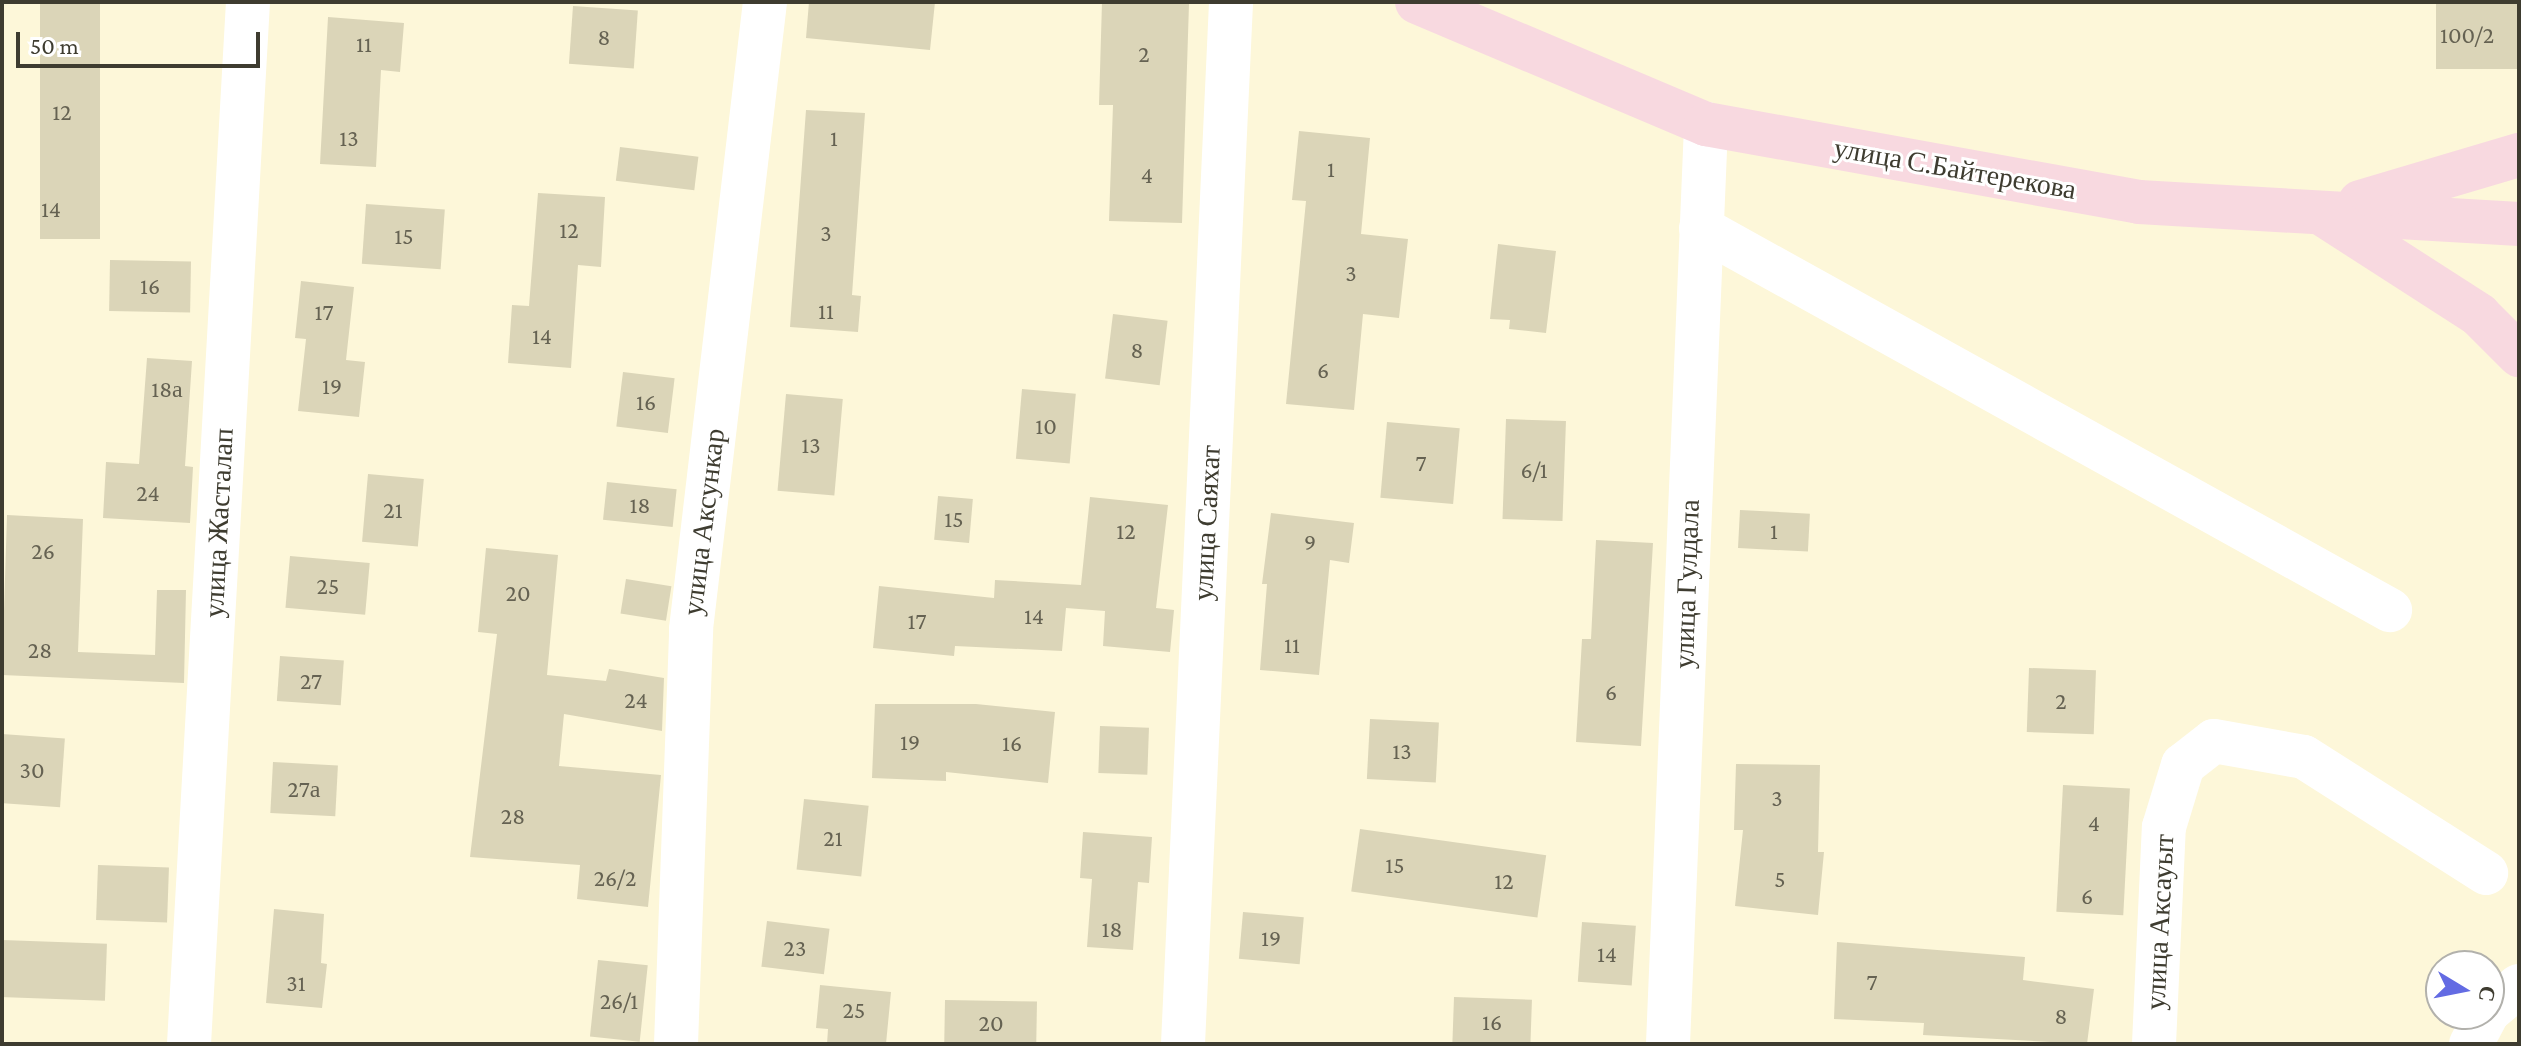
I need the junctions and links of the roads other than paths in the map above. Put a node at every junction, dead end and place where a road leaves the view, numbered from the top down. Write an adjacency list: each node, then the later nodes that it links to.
1 (248, 2): 13 (street, улица Жасталап)
2 (765, 2): 14 (street, улица Аксункар)
3 (1231, 2): 15 (street, улица Саяхат)
4 (1417, 2): 5 (main road, улица С.Байтерекова)
5 (1706, 124): 7 (main road, улица С.Байтерекова); 9 (street, улица Гулдала)
6 (2519, 155): 7 (main road)
7 (2319, 212): 8 (main road, улица С.Байтерекова); 10 (main road)
8 (2519, 224)
9 (1701, 228): 11 (street); 16 (street, улица Гулдала)
10 (2519, 355)
11 (2390, 610)
12 (2486, 873): 17 (street, улица Аксауыт)
13 (189, 1044)
14 (676, 1044)
15 (1183, 1044)
16 (1668, 1044)
17 (2154, 1044)

